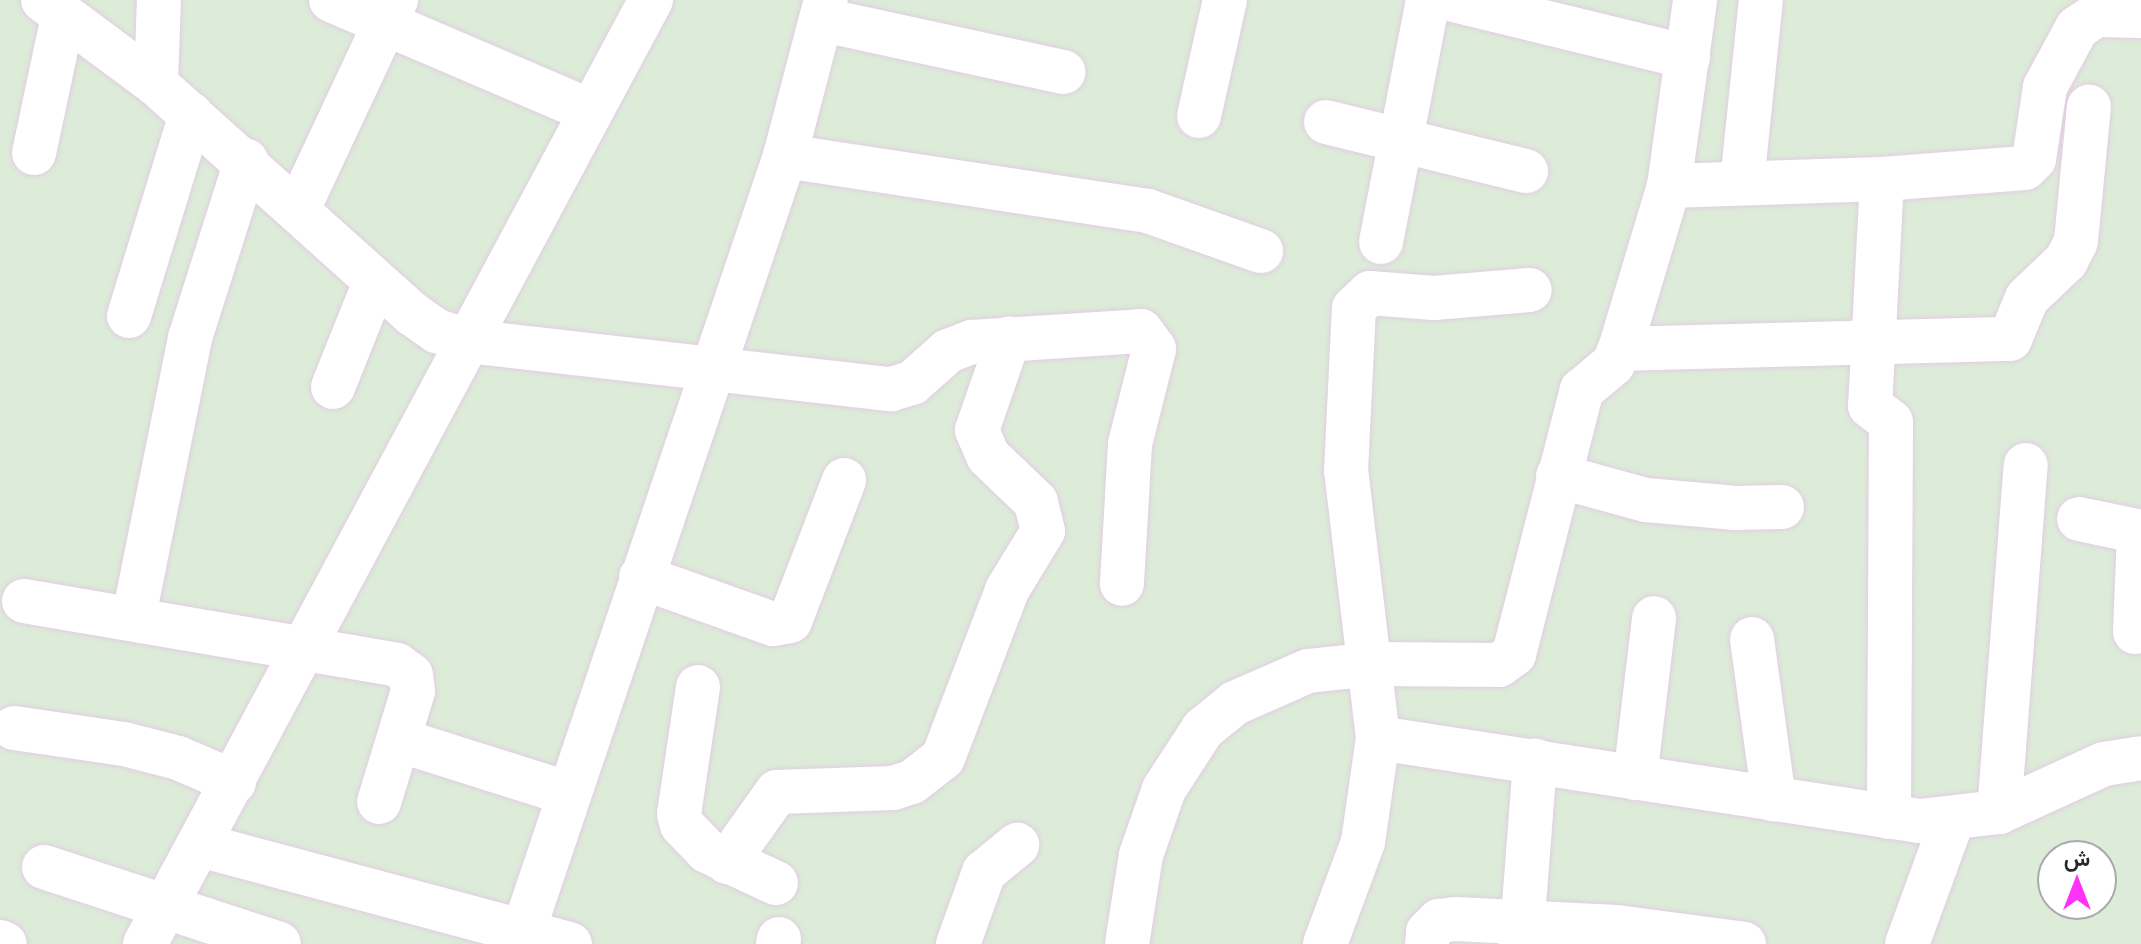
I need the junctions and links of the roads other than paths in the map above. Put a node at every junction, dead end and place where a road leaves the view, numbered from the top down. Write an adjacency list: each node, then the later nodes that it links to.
1 (159, 0): 16 (street)
2 (331, 0): 12 (street)
3 (651, 0): 18 (street)
4 (1225, 0): 20 (street)
5 (1428, 0): 22 (street)
6 (1454, 0): 9 (street)
7 (1695, 0): 14 (street)
8 (1761, 0): 28 (street)
9 (1509, 6): 14 (street)
10 (53, 8): 16 (street); 23 (street)
11 (824, 10): 15 (street); 24 (street)
12 (391, 12): 18 (street); 30 (street)
13 (2141, 16): 27 (street)
14 (1688, 57): 29 (street)
15 (1063, 72)
16 (156, 84): 19 (street)
17 (2089, 107): 38 (street)
18 (590, 111): 37 (street)
19 (191, 114): 25 (street); 35 (street)
20 (1199, 116)
21 (1326, 122): 22 (street)
22 (1401, 140): 26 (street); 31 (street)
23 (34, 153)
24 (785, 156): 32 (street); 40 (street)
25 (246, 161): 30 (street); 51 (street)
26 (1526, 171)
27 (1882, 179): 28 (street); 38 (street)
28 (1742, 183): 29 (street)
29 (1669, 186): 39 (street)
30 (299, 207): 33 (street)
31 (1381, 242)
32 (1261, 251)
33 (375, 282): 37 (street); 41 (street)
34 (1530, 290): 56 (street)
35 (129, 316)
36 (1009, 338): 40 (street); 49 (street); 73 (street)
37 (467, 341): 40 (street); 55 (street)
38 (1874, 344): 39 (street); 69 (street)
39 (1620, 349): 43 (street)
40 (711, 368): 48 (street)
41 (333, 387)
42 (2026, 465): 68 (street)
43 (1558, 476): 45 (street); 56 (street)
44 (844, 480): 48 (street)
45 (1782, 507)
46 (2079, 519): 47 (street)
47 (2140, 532): 53 (street)
48 (641, 577): 65 (street)
49 (1122, 584)
50 (24, 601): 51 (street)
51 (134, 616): 55 (street)
52 (1654, 618): 63 (street)
53 (2135, 632)
54 (1752, 639): 66 (street)
55 (301, 646): 60 (street); 64 (street)
56 (1372, 664): 59 (street); 83 (street)
57 (698, 687): 73 (street)
58 (14, 728): 64 (street)
59 (1378, 738): 62 (street); 84 (street)
60 (399, 740): 65 (street); 67 (street)
61 (2141, 758): 68 (street)
62 (1535, 761): 63 (street); 77 (street)
63 (1635, 778): 66 (street)
64 (234, 782): 71 (street)
65 (569, 794): 79 (street)
66 (1774, 800): 69 (street)
67 (379, 802)
68 (1999, 812): 70 (street)
69 (1889, 817): 70 (street)
70 (1952, 821): 87 (street)
71 (200, 845): 76 (street); 79 (street)
72 (1017, 845): 82 (street)
73 (727, 862): 75 (street)
74 (44, 867): 76 (street)
75 (776, 883)
76 (155, 926): 80 (street)
77 (1523, 932): 78 (street); 85 (street)
78 (1618, 936): 86 (street)
79 (522, 937): 81 (street)
80 (279, 944)
81 (570, 944)
82 (958, 944)
83 (1127, 944)
84 (1325, 944)
85 (1427, 944)
86 (1744, 944)
87 (1907, 944)

